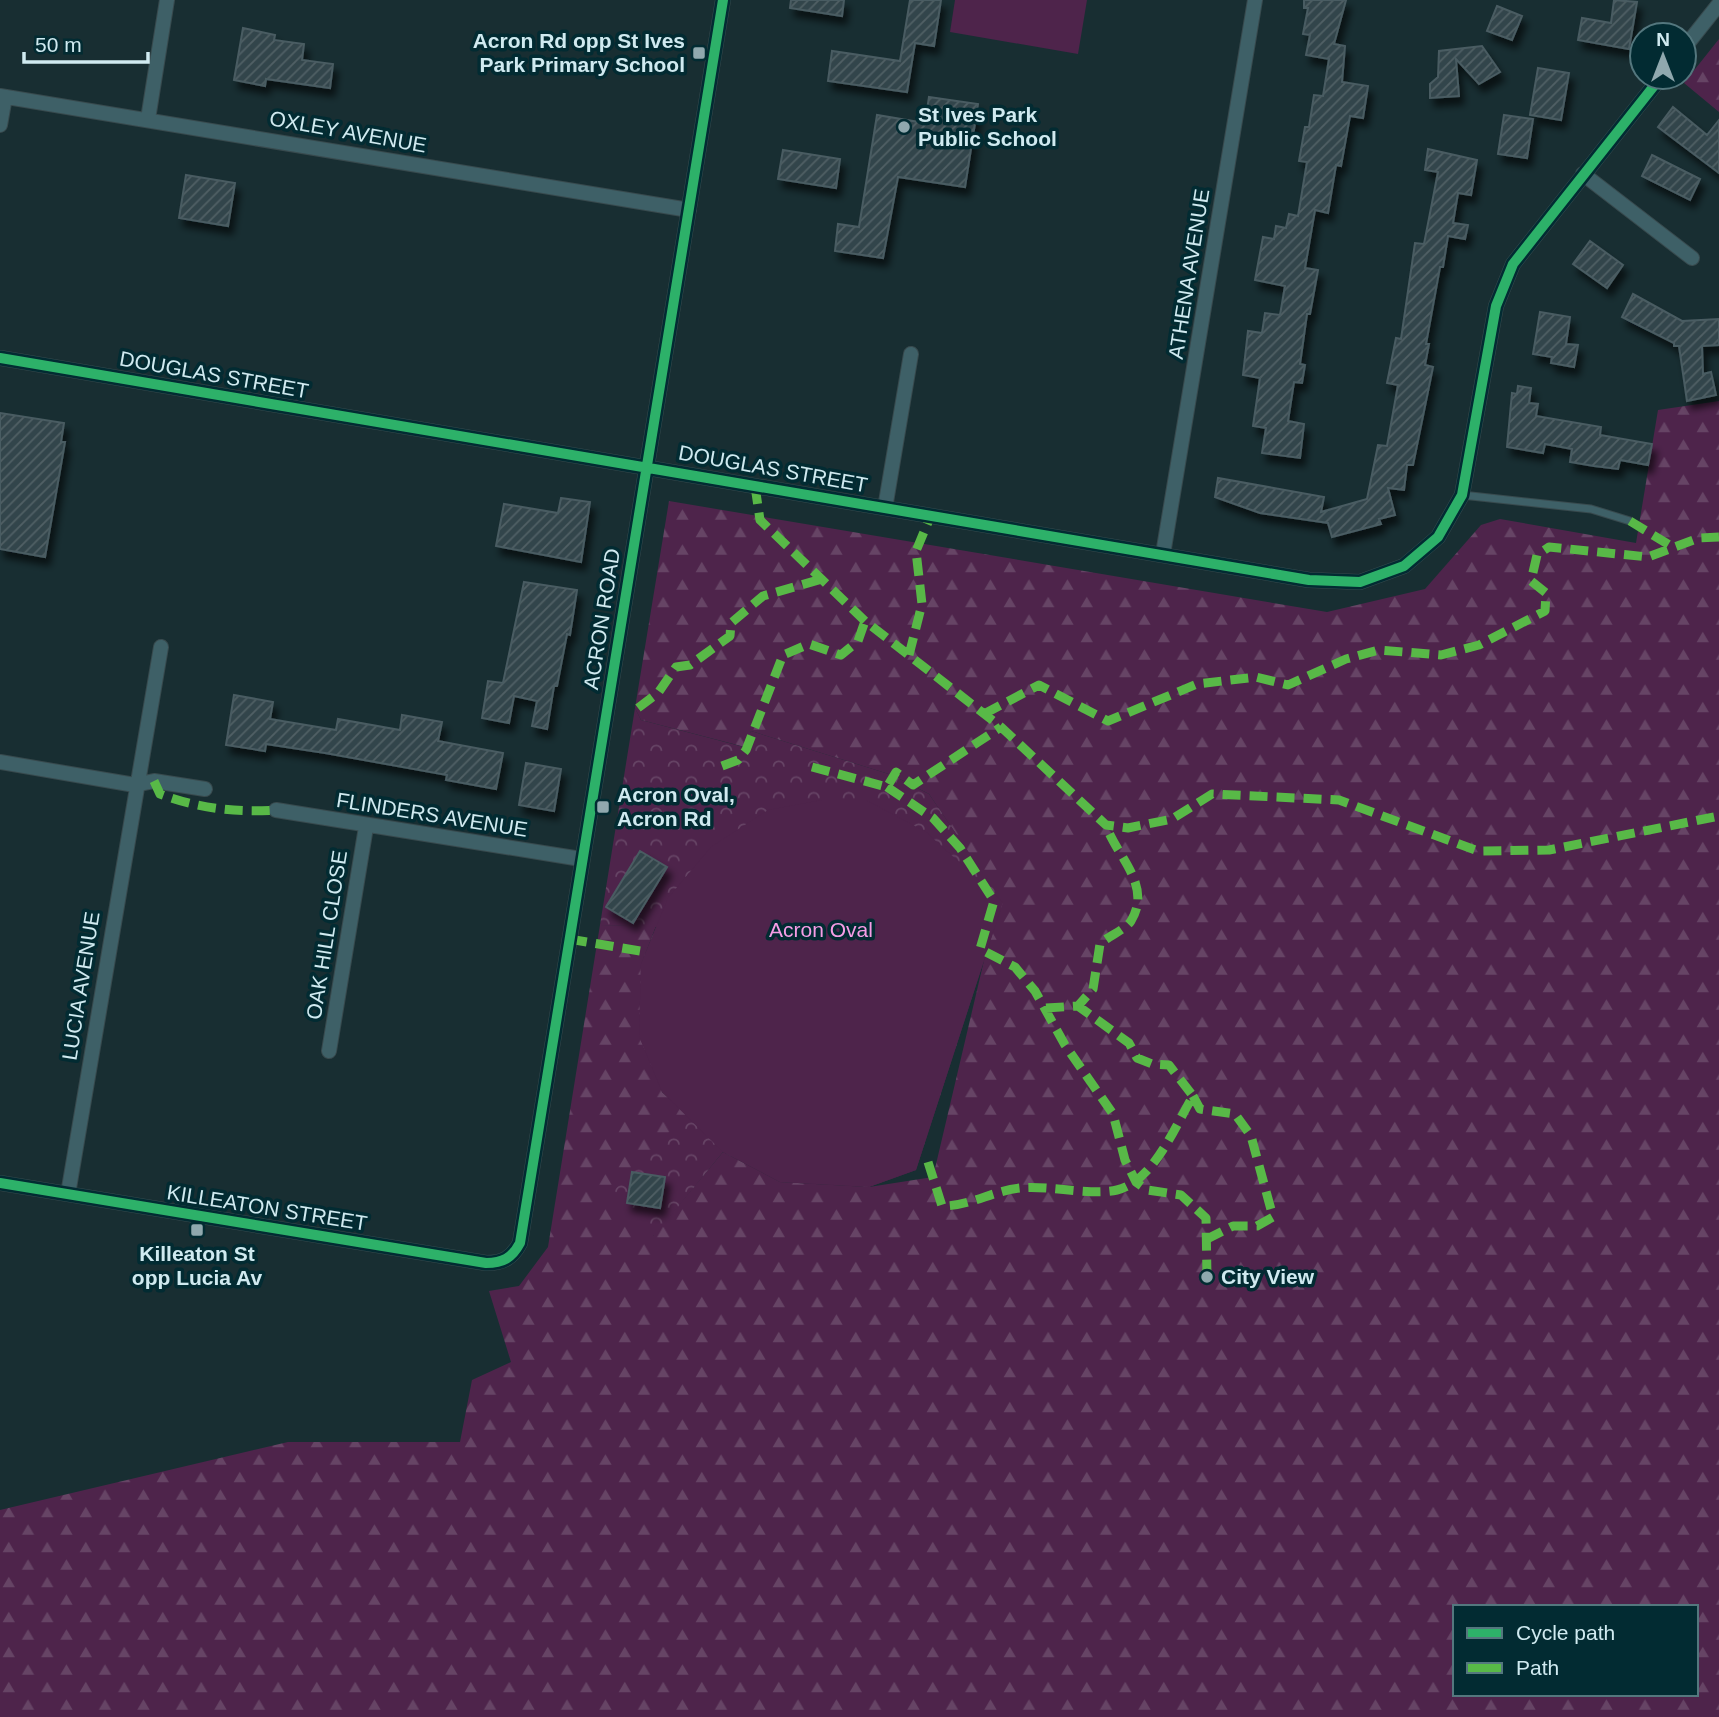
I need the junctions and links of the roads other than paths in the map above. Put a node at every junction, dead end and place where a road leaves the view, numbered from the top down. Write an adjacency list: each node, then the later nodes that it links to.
1 (167, 0): 8 (street)
2 (723, 0): 11 (street, ACRON ROAD)
3 (1255, 0): 19 (street, ATHENA AVENUE)
4 (1719, 4): 5 (street)
5 (1698, 30)
6 (1650, 91): 10 (street, DOUGLAS STREET)
7 (2, 96): 8 (street, OXLEY AVENUE); 9 (street)
8 (148, 119): 11 (street, OXLEY AVENUE)
9 (0, 125)
10 (1583, 174): 12 (street); 16 (street, DOUGLAS STREET)
11 (689, 210): 15 (street, ACRON ROAD)
12 (1692, 258)
13 (911, 354): 17 (street)
14 (0, 358): 15 (street, DOUGLAS STREET)
15 (648, 468): 17 (street, DOUGLAS STREET); 26 (street, ACRON ROAD)
16 (1462, 495): 18 (lane); 19 (street, DOUGLAS STREET)
17 (885, 508): 19 (street, DOUGLAS STREET)
18 (1630, 521)
19 (1163, 554)
20 (161, 647): 22 (street, LUCIA AVENUE)
21 (0, 762): 22 (street)
22 (135, 785): 23 (street); 29 (street, LUCIA AVENUE)
23 (205, 789)
24 (276, 810): 25 (street, FLINDERS AVENUE)
25 (366, 827): 26 (street, FLINDERS AVENUE); 27 (street, OAK HILL CLOSE)
26 (581, 859): 30 (street, ACRON ROAD)
27 (329, 1051)
28 (0, 1182): 29 (street, KILLEATON STREET)
29 (68, 1194): 30 (street, KILLEATON STREET)
30 (520, 1243)

